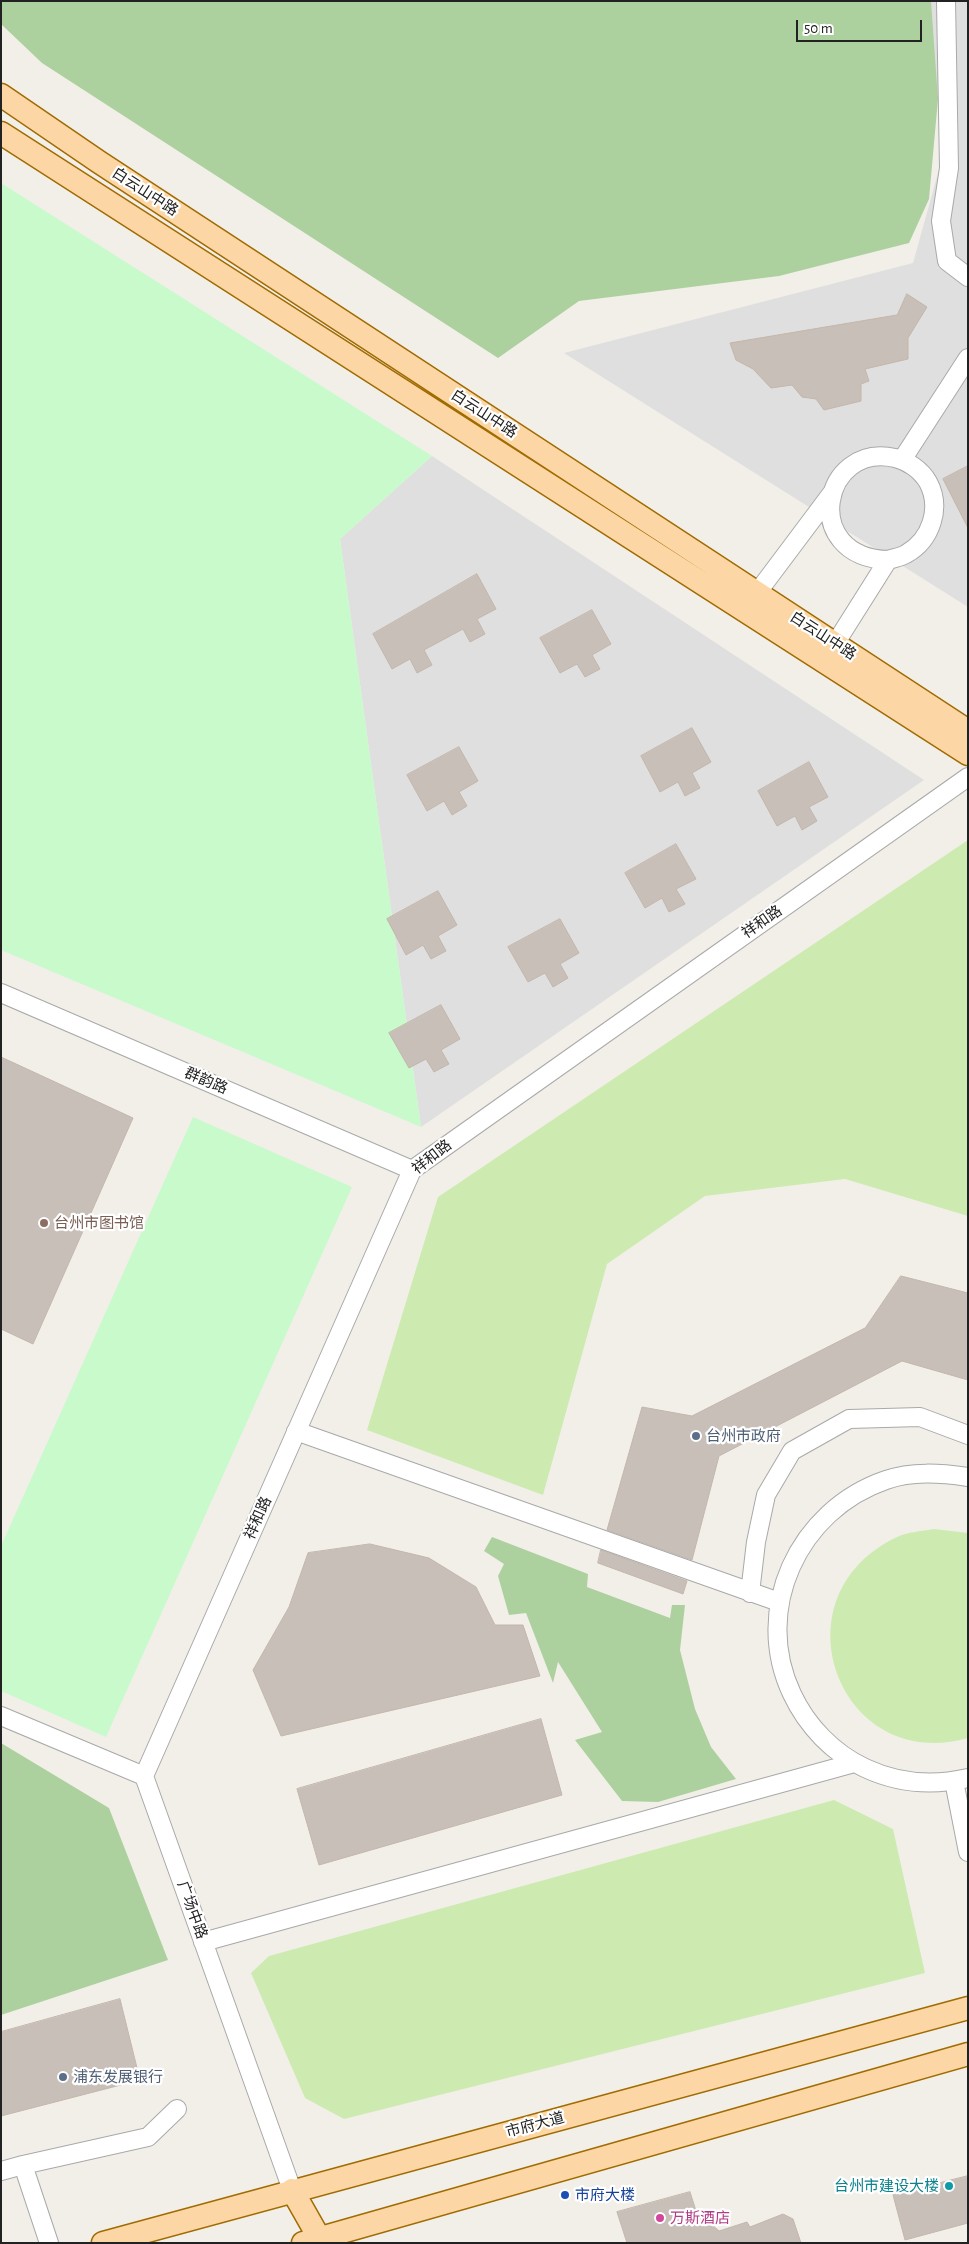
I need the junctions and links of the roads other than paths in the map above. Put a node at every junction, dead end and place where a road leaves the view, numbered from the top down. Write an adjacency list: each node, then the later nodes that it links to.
1 (946, 1): 6 (street)
2 (1, 78): 5 (main road)
3 (1, 95): 5 (main road, 白云山中路)
4 (1, 133): 14 (main road, 白云山中路)
5 (98, 162): 11 (main road, 白云山中路)
6 (968, 277)
7 (968, 358): 8 (street)
8 (902, 460): 9 (street); 10 (street)
9 (832, 492): 10 (street); 11 (street)
10 (888, 560): 12 (street)
11 (757, 593): 12 (main road, 白云山中路)
12 (835, 644): 13 (main road, 白云山中路)
13 (968, 731)
14 (968, 754)
15 (968, 777): 17 (street, 祥和路)
16 (1, 993): 17 (street, 群韵路)
17 (412, 1170): 18 (street, 祥和路)
18 (296, 1432): 21 (street); 25 (street, 祥和路)
19 (968, 1435): 21 (street)
20 (968, 1477): 22 (street)
21 (750, 1593): 22 (street)
22 (779, 1602): 24 (street)
23 (1, 1716): 25 (street)
24 (854, 1762): 26 (street); 28 (street)
25 (144, 1776): 28 (street, 广场中路)
26 (961, 1780): 27 (street)
27 (968, 1852)
28 (203, 1942): 34 (street, 广场中路)
29 (968, 2008): 34 (main road, 市府大道)
30 (968, 2054): 35 (main road)
31 (177, 2109): 32 (street)
32 (24, 2165): 33 (street); 36 (street)
33 (1, 2171)
34 (292, 2190): 35 (main road); 37 (main road, 市府大道)
35 (311, 2241)
36 (49, 2243)
37 (103, 2243)

